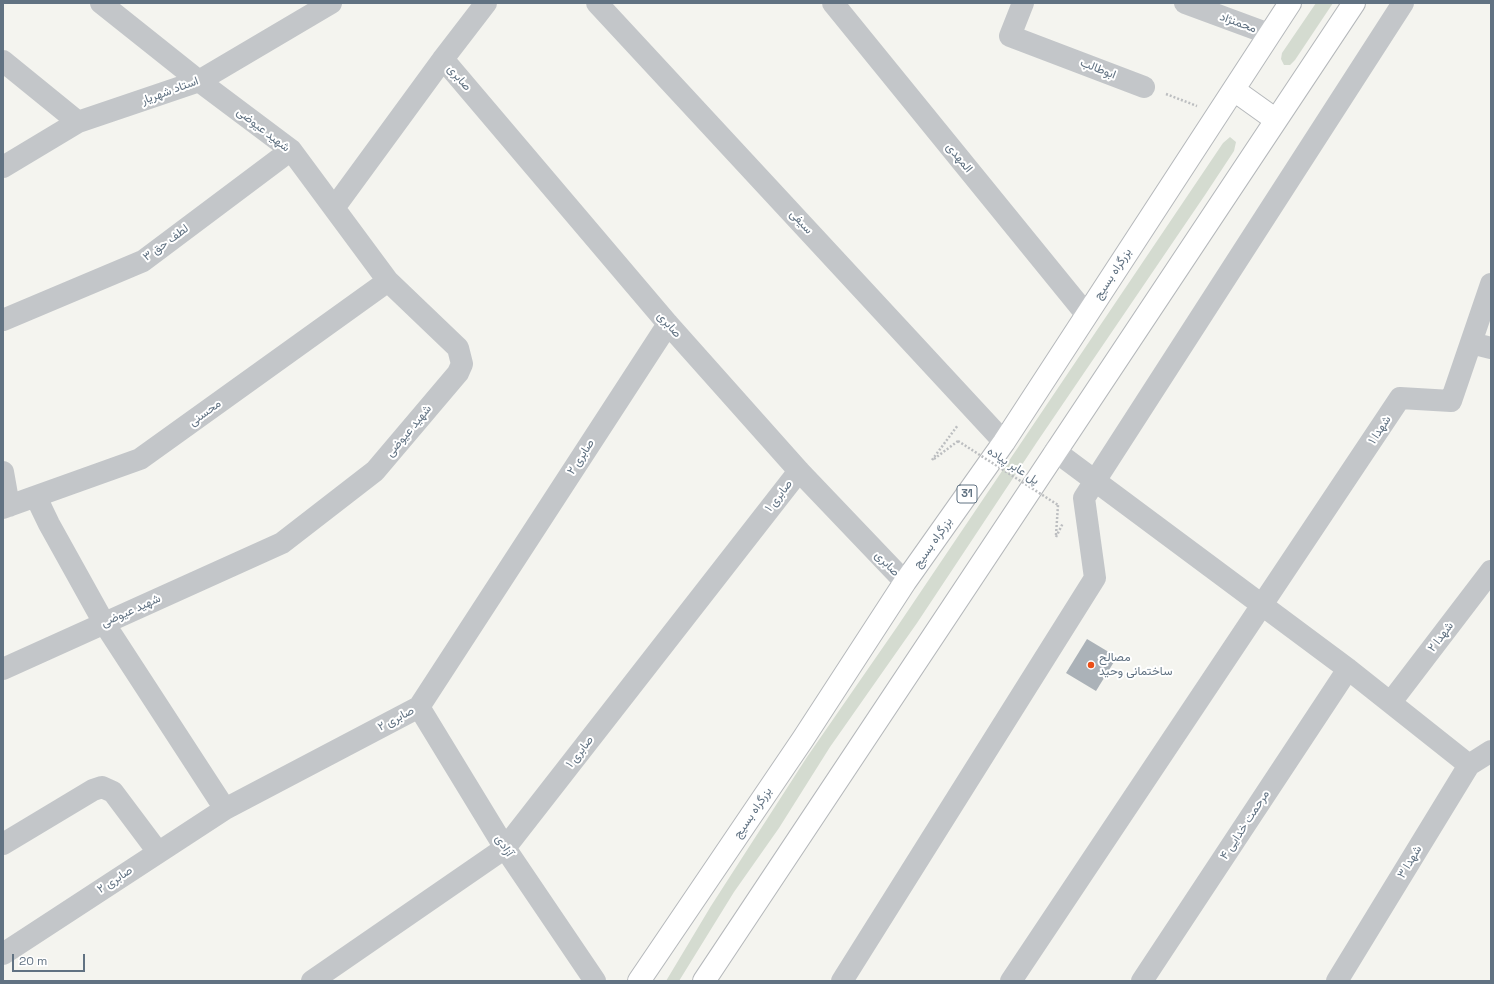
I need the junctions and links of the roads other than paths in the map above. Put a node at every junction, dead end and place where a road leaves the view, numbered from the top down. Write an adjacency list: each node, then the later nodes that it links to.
1 (101, 3): 14 (street, شهید عیوضی)
2 (331, 3): 14 (street, استاد شهریار)
3 (486, 3): 12 (street)
4 (597, 3): 28 (street, سیفی)
5 (833, 3): 24 (street, المهدی)
6 (1023, 3): 15 (street, ابوطالب)
7 (1185, 3): 11 (street, محمنژاد)
8 (1290, 3): 11 (highway, بزرگراه بسیج / 31)
9 (1354, 3): 17 (highway)
10 (1403, 3): 32 (street)
11 (1269, 34): 16 (highway, بزرگراه بسیج / 31)
12 (442, 59): 21 (street); 26 (street, صابری)
13 (3, 61): 18 (street)
14 (199, 81): 18 (street, استاد شهریار); 19 (street, شهید عیوضی)
15 (1144, 87)
16 (1234, 90): 17 (highway); 24 (highway, بزرگراه بسیج / 31)
17 (1276, 120): 29 (highway)
18 (78, 122): 20 (street, استاد شهریار)
19 (291, 150): 21 (street, شهید عیوضی); 25 (street, لطف حق ۳)
20 (3, 167)
21 (334, 208): 22 (street, شهید عیوضی)
22 (388, 281): 33 (street, محسنی); 38 (street, شهید عیوضی)
23 (1491, 284): 27 (street, شهدا ۱)
24 (1086, 314): 28 (highway, بزرگراه بسیج / 31)
25 (3, 320)
26 (668, 324): 30 (street, صابری); 42 (street, صابری ۲)
27 (1481, 345): 37 (street, شهدا ۱)
28 (1004, 442): 36 (highway, بزرگراه بسیج / 31)
29 (1055, 451): 32 (street); 53 (highway)
30 (799, 471): 36 (street, صابری); 47 (street, صابری ۱)
31 (3, 472): 34 (street)
32 (1095, 481): 37 (street); 54 (street)
33 (36, 497): 34 (street, محسنی); 38 (street)
34 (6, 507)
35 (1491, 571): 41 (street, شهدا ۲)
36 (905, 582): 52 (highway, بزرگراه بسیج / 31)
37 (1262, 607): 40 (street); 55 (street)
38 (104, 623): 39 (street, شهید عیوضی); 45 (street)
39 (3, 669)
40 (1348, 669): 41 (street); 56 (street, مرحمت خدایی ۴)
41 (1391, 702): 44 (street)
42 (419, 708): 45 (street, صابری ۲); 47 (street, آزادی)
43 (1491, 751): 44 (street, شهدا ۳)
44 (1469, 764): 57 (street, شهدا ۳)
45 (225, 809): 48 (street, صابری ۲)
46 (3, 844): 48 (street)
47 (505, 848): 50 (street, صابری ۱); 51 (street, آزادی)
48 (158, 852): 49 (street, صابری ۲)
49 (3, 954)
50 (312, 981)
51 (595, 981)
52 (638, 981)
53 (704, 981)
54 (842, 981)
55 (1011, 981)
56 (1142, 981)
57 (1337, 981)

